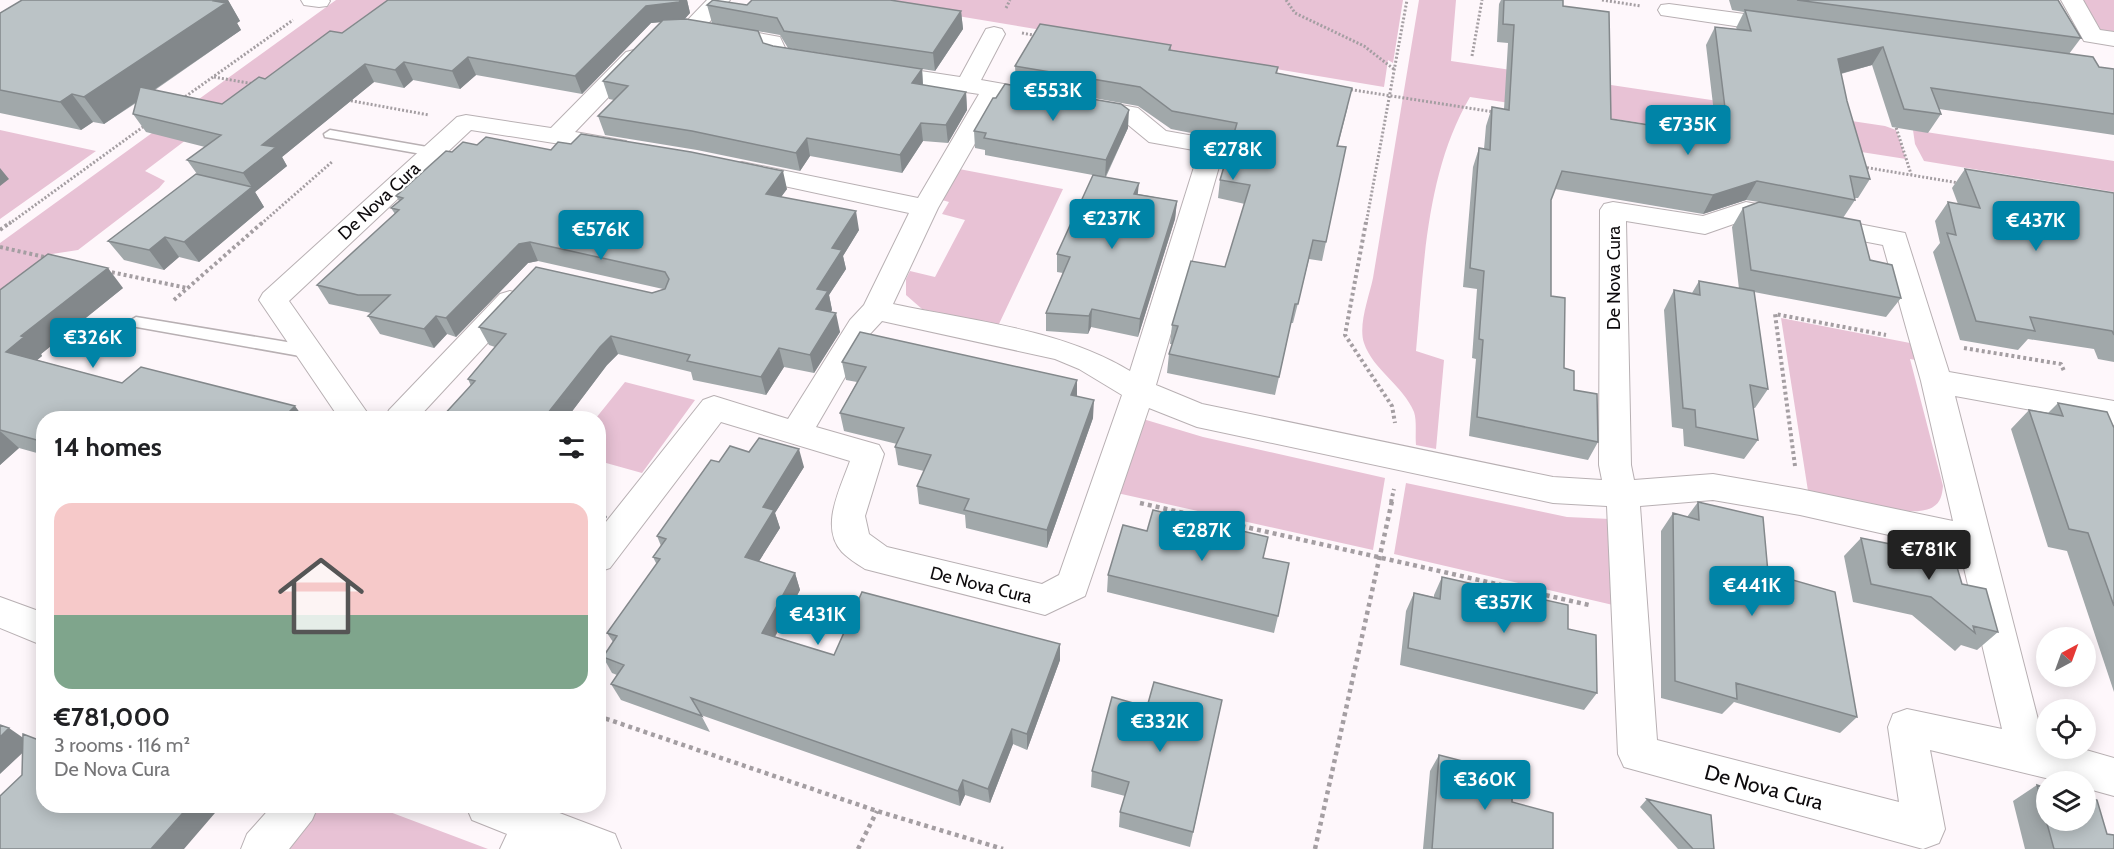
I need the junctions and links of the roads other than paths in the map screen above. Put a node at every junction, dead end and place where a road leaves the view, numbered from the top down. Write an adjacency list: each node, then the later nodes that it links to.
1 (719, 0): 5 (street)
2 (2072, 0): 7 (street)
3 (1669, 10): 4 (street)
4 (1798, 28)
5 (672, 32): 8 (street); 12 (street)
6 (994, 33): 10 (street)
7 (2114, 39)
8 (836, 64)
9 (859, 68): 10 (street, De Nova Cura)
10 (981, 87): 16 (street); 22 (street, De Nova Cura)
11 (330, 134): 14 (lane)
12 (557, 136): 13 (street); 14 (street, De Nova Cura)
13 (639, 150)
14 (433, 152): 20 (street, De Nova Cura)
15 (720, 165): 16 (street)
16 (925, 208): 18 (street)
17 (530, 280): 24 (street)
18 (876, 310): 22 (street); 26 (street)
19 (141, 323): 20 (lane)
20 (311, 352): 23 (street, De Nova Cura)
21 (1936, 381): 25 (street); 27 (street, De Nova Cura); 28 (street, De Nova Cura)
22 (1139, 391): 26 (street, De Nova Cura); 27 (street)
23 (350, 411)
24 (407, 411)
25 (2114, 414)
26 (796, 433): 29 (street, De Nova Cura)
27 (1622, 494): 28 (street); 32 (street, De Nova Cura)
28 (1975, 540): 32 (street, De Nova Cura)
29 (606, 548)
30 (0, 612): 31 (street)
31 (36, 627)
32 (2027, 753): 33 (street, De Nova Cura)
33 (2114, 777)
34 (292, 813): 37 (street)
35 (496, 813): 36 (street)
36 (529, 837): 38 (street)
37 (262, 849)
38 (600, 849)

